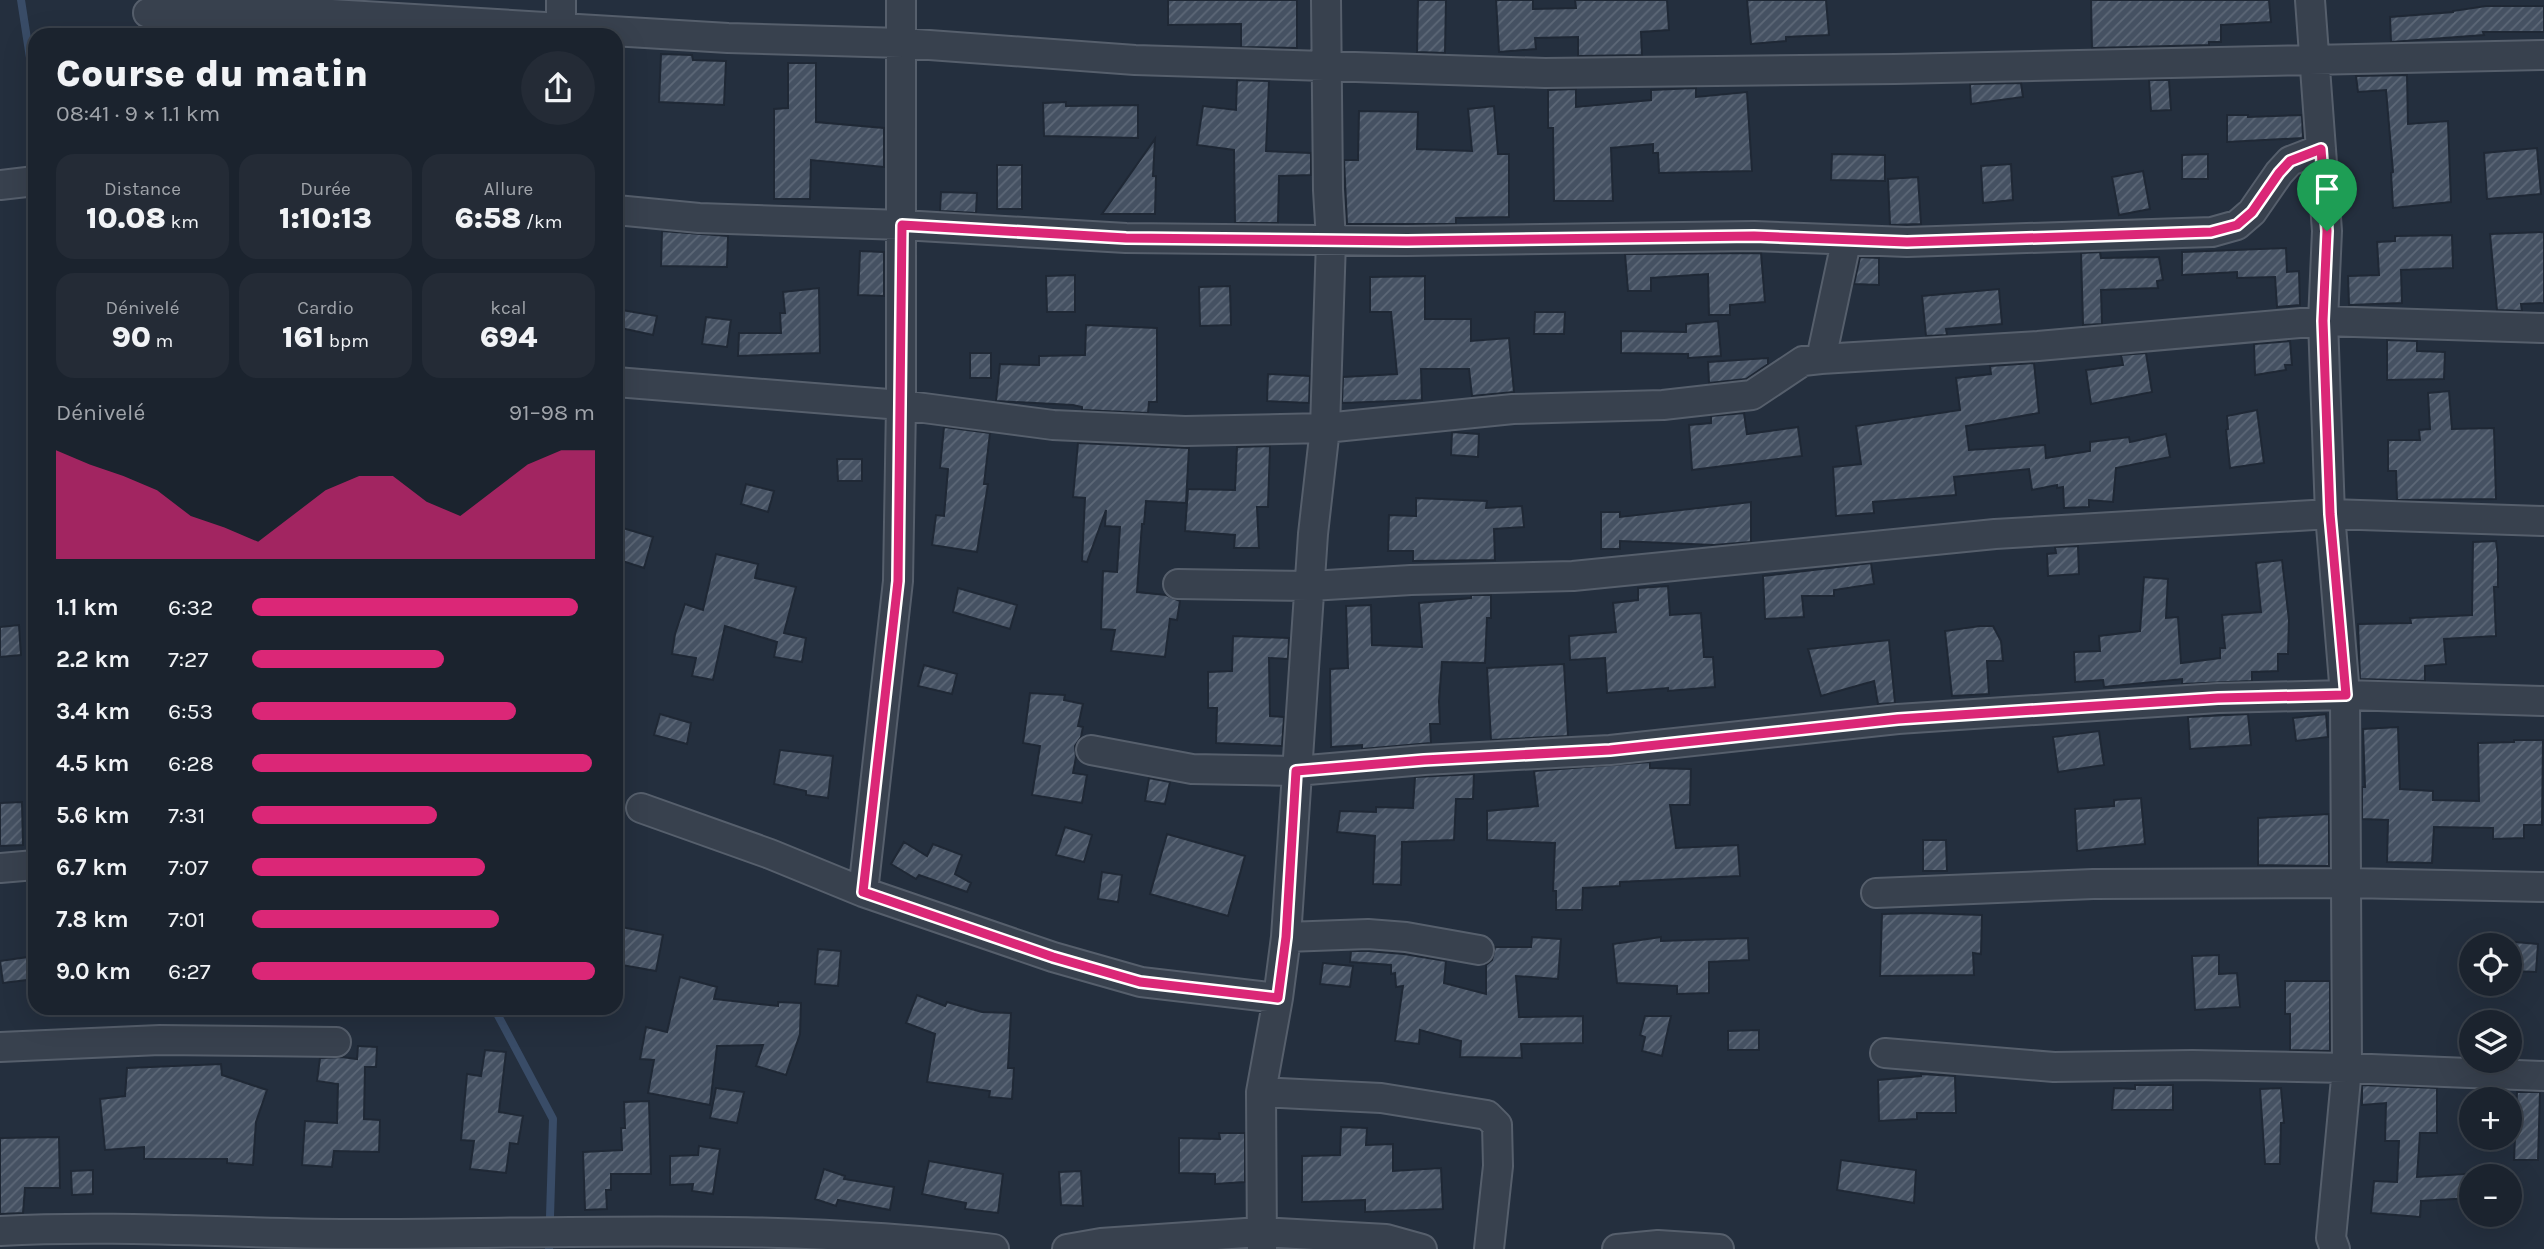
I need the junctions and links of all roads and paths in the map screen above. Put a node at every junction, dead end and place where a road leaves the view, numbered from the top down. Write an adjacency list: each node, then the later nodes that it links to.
1 (561, 0): 7 (street)
2 (901, 0): 9 (street)
3 (1326, 0): 12 (street)
4 (2310, 0): 11 (street)
5 (148, 13): 6 (street)
6 (510, 28)
7 (561, 28)
8 (623, 34): 9 (street)
9 (902, 43): 12 (street); 17 (street)
10 (2544, 55): 11 (street)
11 (2315, 59): 12 (street); 13 (street)
12 (1326, 65): 18 (street)
13 (2321, 149): 19 (street); 20 (street)
14 (28, 182): 15 (street)
15 (0, 185)
16 (623, 211): 17 (street)
17 (902, 225): 18 (street); 24 (street)
18 (1331, 240): 19 (street); 25 (street)
19 (1846, 242): 22 (street)
20 (2323, 321): 21 (street); 22 (street); 26 (street)
21 (2544, 328)
22 (1821, 359): 25 (street)
23 (623, 383): 24 (street)
24 (901, 405): 25 (street); 39 (street)
25 (1325, 428): 29 (street)
26 (2330, 514): 27 (street); 29 (street); 30 (street)
27 (2544, 521)
28 (1178, 584): 29 (street)
29 (1310, 586): 33 (street)
30 (2346, 695): 31 (street); 33 (street); 37 (street)
31 (2544, 701)
32 (1091, 750): 33 (street)
33 (1296, 771): 41 (street)
34 (641, 808): 39 (street)
35 (28, 866): 36 (street)
36 (0, 868)
37 (2348, 883): 38 (street); 40 (street); 47 (street)
38 (2544, 887)
39 (863, 892): 43 (street)
40 (1876, 893)
41 (1286, 937): 42 (street); 43 (street)
42 (1479, 950)
43 (1278, 998): 49 (street)
44 (336, 1042): 45 (street)
45 (0, 1047)
46 (1885, 1053): 47 (street)
47 (2347, 1068): 48 (street); 61 (street)
48 (2544, 1076)
49 (1261, 1093): 52 (street); 58 (street)
50 (0, 1231): 51 (street)
51 (29, 1239): 53 (street)
52 (1261, 1240): 56 (street); 57 (street)
53 (542, 1241): 54 (street)
54 (916, 1244): 55 (street)
55 (995, 1249)
56 (1067, 1249)
57 (1422, 1249)
58 (1489, 1249)
59 (1617, 1249): 60 (street)
60 (1719, 1249)
61 (2335, 1249)

